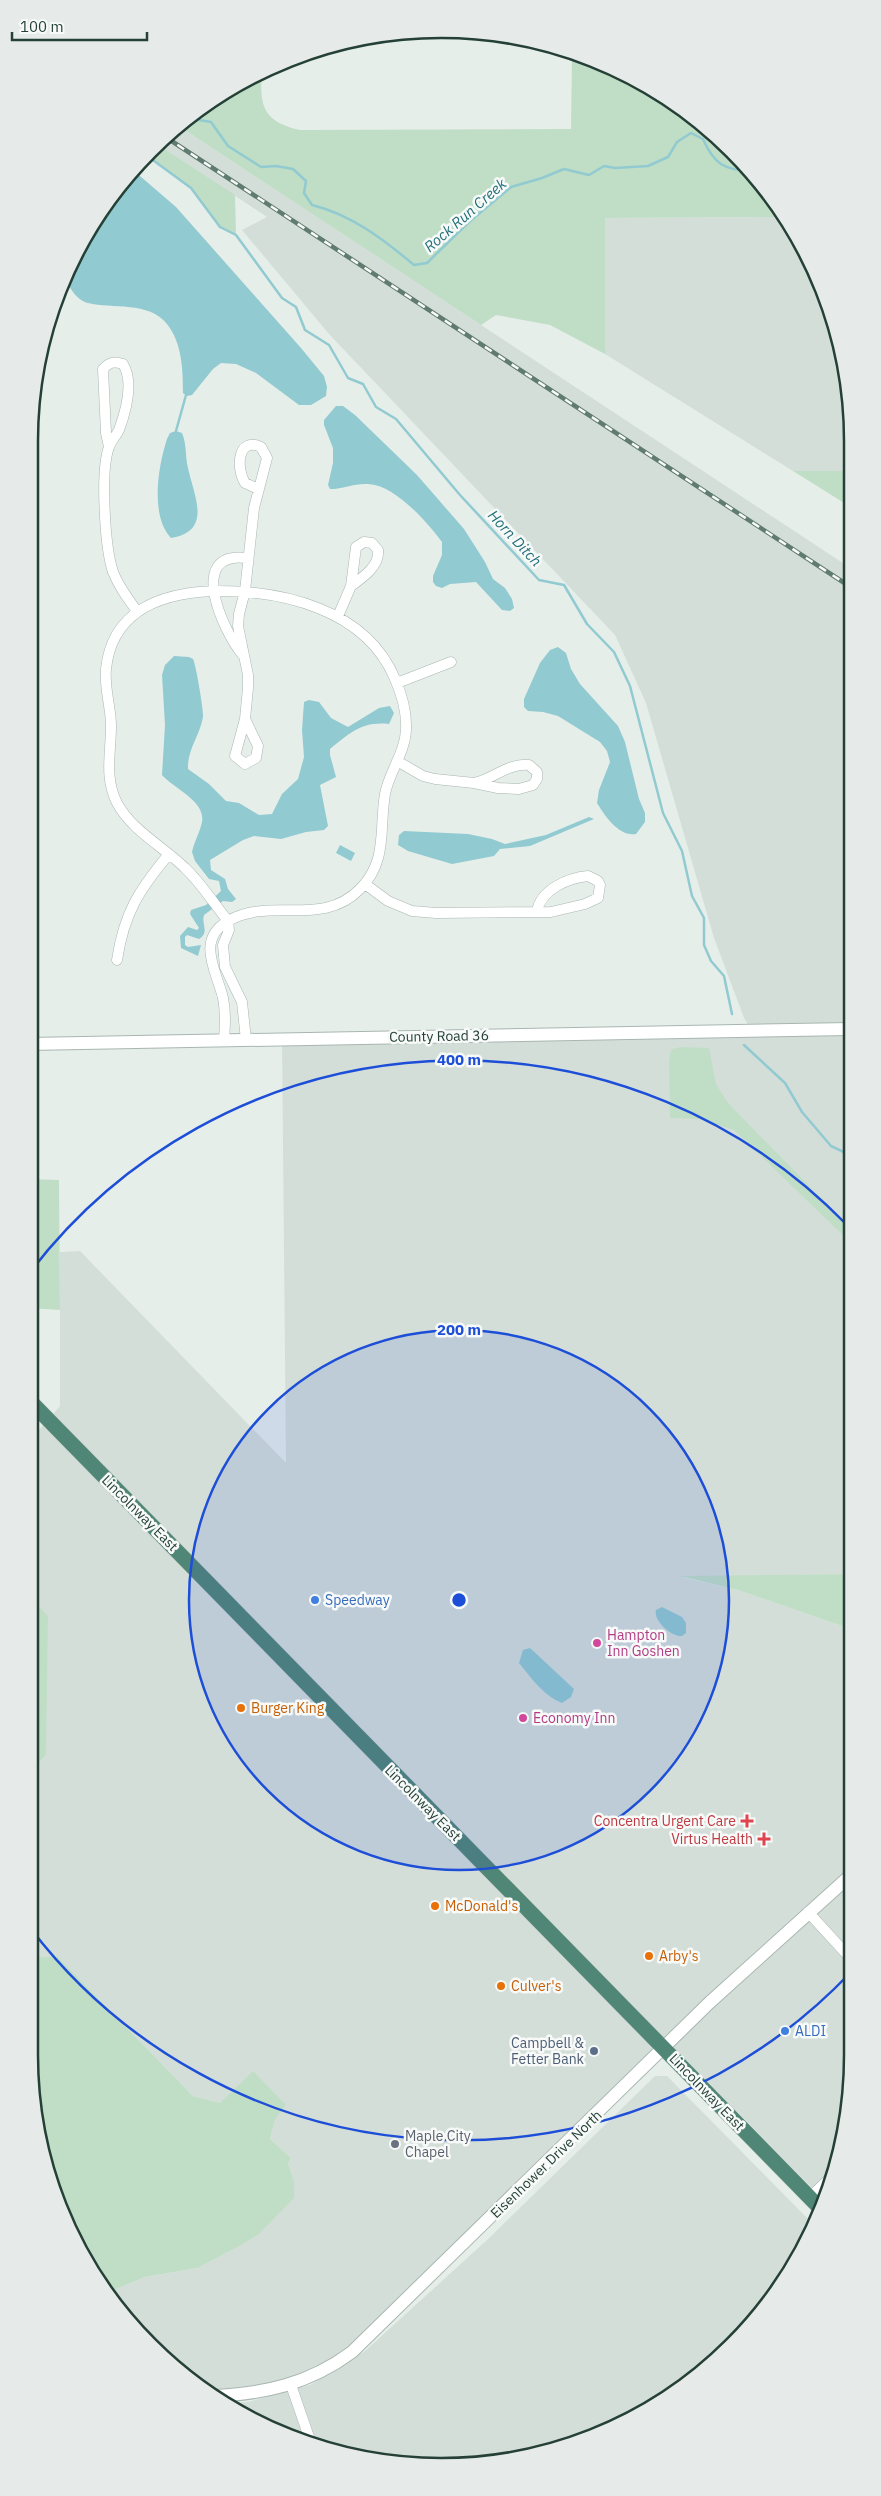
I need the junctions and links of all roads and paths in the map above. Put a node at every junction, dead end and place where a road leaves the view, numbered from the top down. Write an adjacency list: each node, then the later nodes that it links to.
1 (109, 447): 1 (street); 7 (street)
2 (258, 489): 3 (street)
3 (248, 558): 5 (street); 6 (street)
4 (351, 586): 8 (street)
5 (213, 591): 6 (street); 7 (street); 9 (street)
6 (244, 591): 8 (street); 9 (street)
7 (137, 611): 15 (street)
8 (338, 616): 11 (street)
9 (242, 655): 12 (street)
10 (451, 662): 11 (street)
11 (397, 684): 13 (street)
12 (245, 720)
13 (397, 761): 14 (street); 16 (street)
14 (474, 783): 14 (street)
15 (169, 854): 18 (street); 19 (street)
16 (365, 884): 17 (street); 18 (street)
17 (537, 911): 17 (street)
18 (228, 921): 21 (street); 22 (street)
19 (117, 960)
20 (844, 1029): 21 (street, County Road 36)
21 (246, 1040): 22 (street, County Road 36)
22 (224, 1041): 23 (street, County Road 36)
23 (38, 1044)
24 (38, 1409): 28 (highway, Lincolnway East)
25 (844, 1881): 26 (street, Eisenhower Drive North)
26 (808, 1912): 27 (street); 28 (street, Eisenhower Drive North)
27 (844, 1951)
28 (664, 2048): 29 (highway, Lincolnway East); 30 (street, Eisenhower Drive North)
29 (814, 2202)
30 (291, 2385): 31 (street, Eisenhower Drive North); 32 (street)
31 (224, 2395)
32 (309, 2436)

